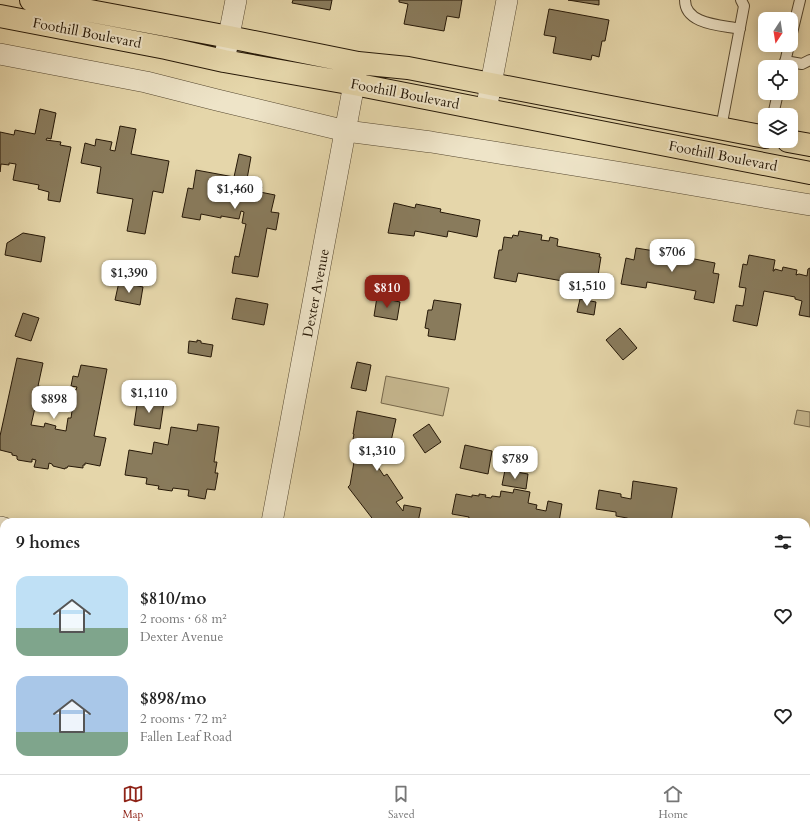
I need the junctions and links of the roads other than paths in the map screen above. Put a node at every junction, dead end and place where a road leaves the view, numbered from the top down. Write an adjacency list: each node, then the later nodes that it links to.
1 (31, 0): 10 (main road, Foothill Boulevard)
2 (236, 0): 10 (street)
3 (507, 0): 17 (street)
4 (685, 0): 9 (lane)
5 (741, 0): 9 (lane)
6 (800, 0): 7 (lane)
7 (797, 12)
8 (0, 16): 13 (main road, Foothill Boulevard)
9 (740, 29): 19 (lane)
10 (229, 37): 13 (street); 14 (main road, Foothill Boulevard)
11 (0, 54): 20 (street)
12 (810, 60): 15 (lane)
13 (224, 61): 16 (main road, Foothill Boulevard)
14 (358, 63): 16 (street, Dexter Avenue); 17 (main road, Foothill Boulevard)
15 (798, 64)
16 (354, 84): 18 (main road, Foothill Boulevard); 20 (street, Dexter Avenue)
17 (491, 84): 18 (street); 19 (main road, Foothill Boulevard)
18 (486, 110): 24 (main road, Foothill Boulevard)
19 (721, 128): 21 (main road, Foothill Boulevard)
20 (346, 131): 25 (street); 26 (street, Dexter Avenue)
21 (758, 136)
22 (798, 143): 23 (main road, Foothill Boulevard)
23 (810, 145)
24 (810, 173)
25 (810, 205)
26 (273, 518)

